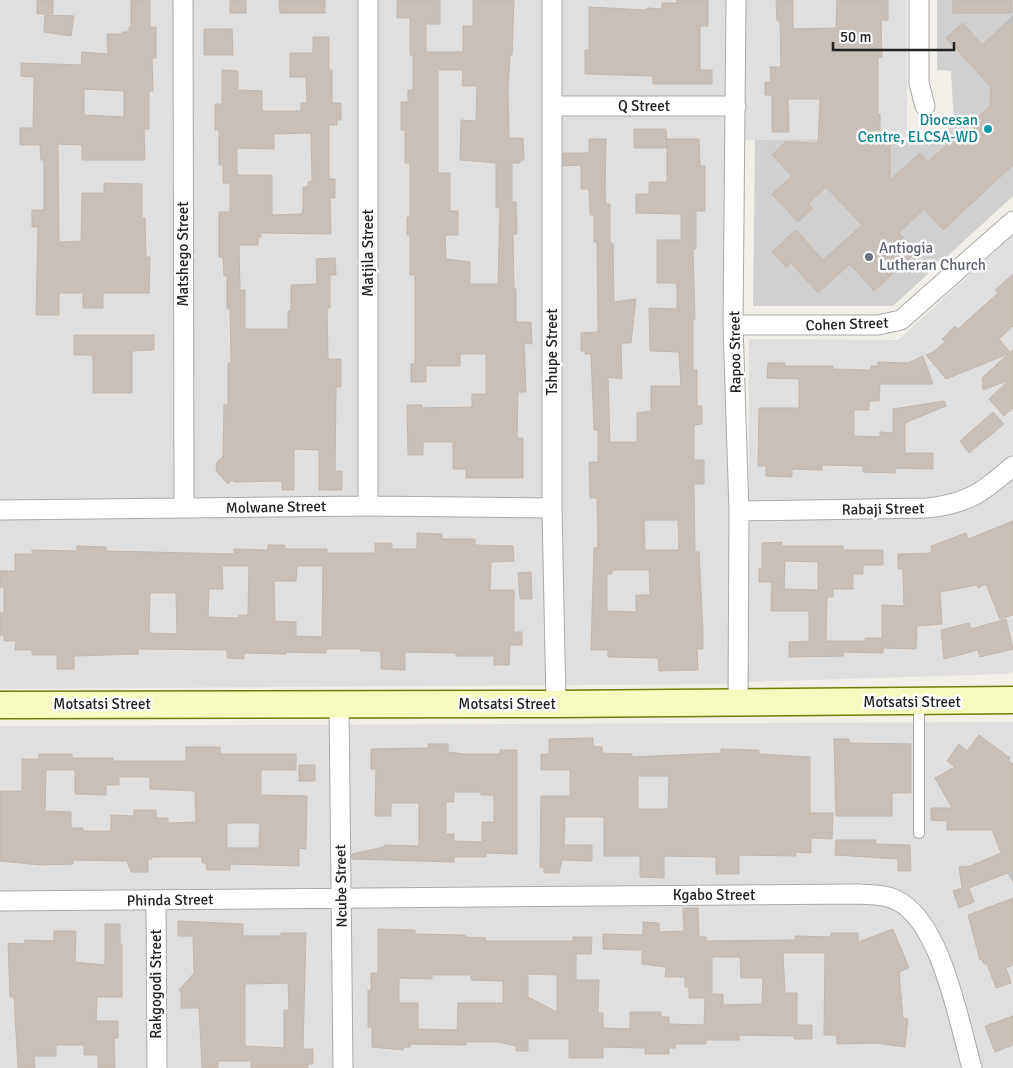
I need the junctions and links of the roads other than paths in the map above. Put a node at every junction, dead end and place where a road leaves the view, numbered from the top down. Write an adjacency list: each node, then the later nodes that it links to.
1 (183, 0): 13 (street, Matshego Street)
2 (368, 0): 12 (street, Matjila Street)
3 (552, 0): 6 (street, Tshupe Street)
4 (736, 0): 7 (street, Rapoo Street)
5 (919, 0): 8 (street)
6 (552, 106): 7 (street, Q Street); 14 (street, Tshupe Street)
7 (736, 106): 10 (street, Rapoo Street)
8 (925, 106)
9 (1013, 221): 10 (street, Cohen Street)
10 (733, 326): 16 (street, Rapoo Street)
11 (1013, 466): 16 (street, Rabaji Street)
12 (368, 506): 13 (street, Molwane Street); 14 (street, Molwane Street)
13 (184, 508): 15 (street, Molwane Street)
14 (552, 508): 21 (street, Tshupe Street)
15 (0, 510)
16 (740, 511): 19 (street, Rapoo Street)
17 (919, 701): 18 (street, Motsatsi Street); 19 (street, Motsatsi Street); 23 (lane)
18 (1007, 702)
19 (738, 703): 21 (street, Motsatsi Street)
20 (339, 704): 21 (street, Motsatsi Street); 22 (street, Motsatsi Street); 24 (street, Ncube Street)
21 (556, 704)
22 (0, 705)
23 (920, 833)
24 (341, 897): 26 (street, Phinda Street); 28 (street, Ncube Street); 29 (street, Kgabo Street)
25 (0, 901): 26 (street, Phinda Street)
26 (156, 901): 27 (street, Rakgogodi Street)
27 (157, 1068)
28 (343, 1068)
29 (972, 1068)

